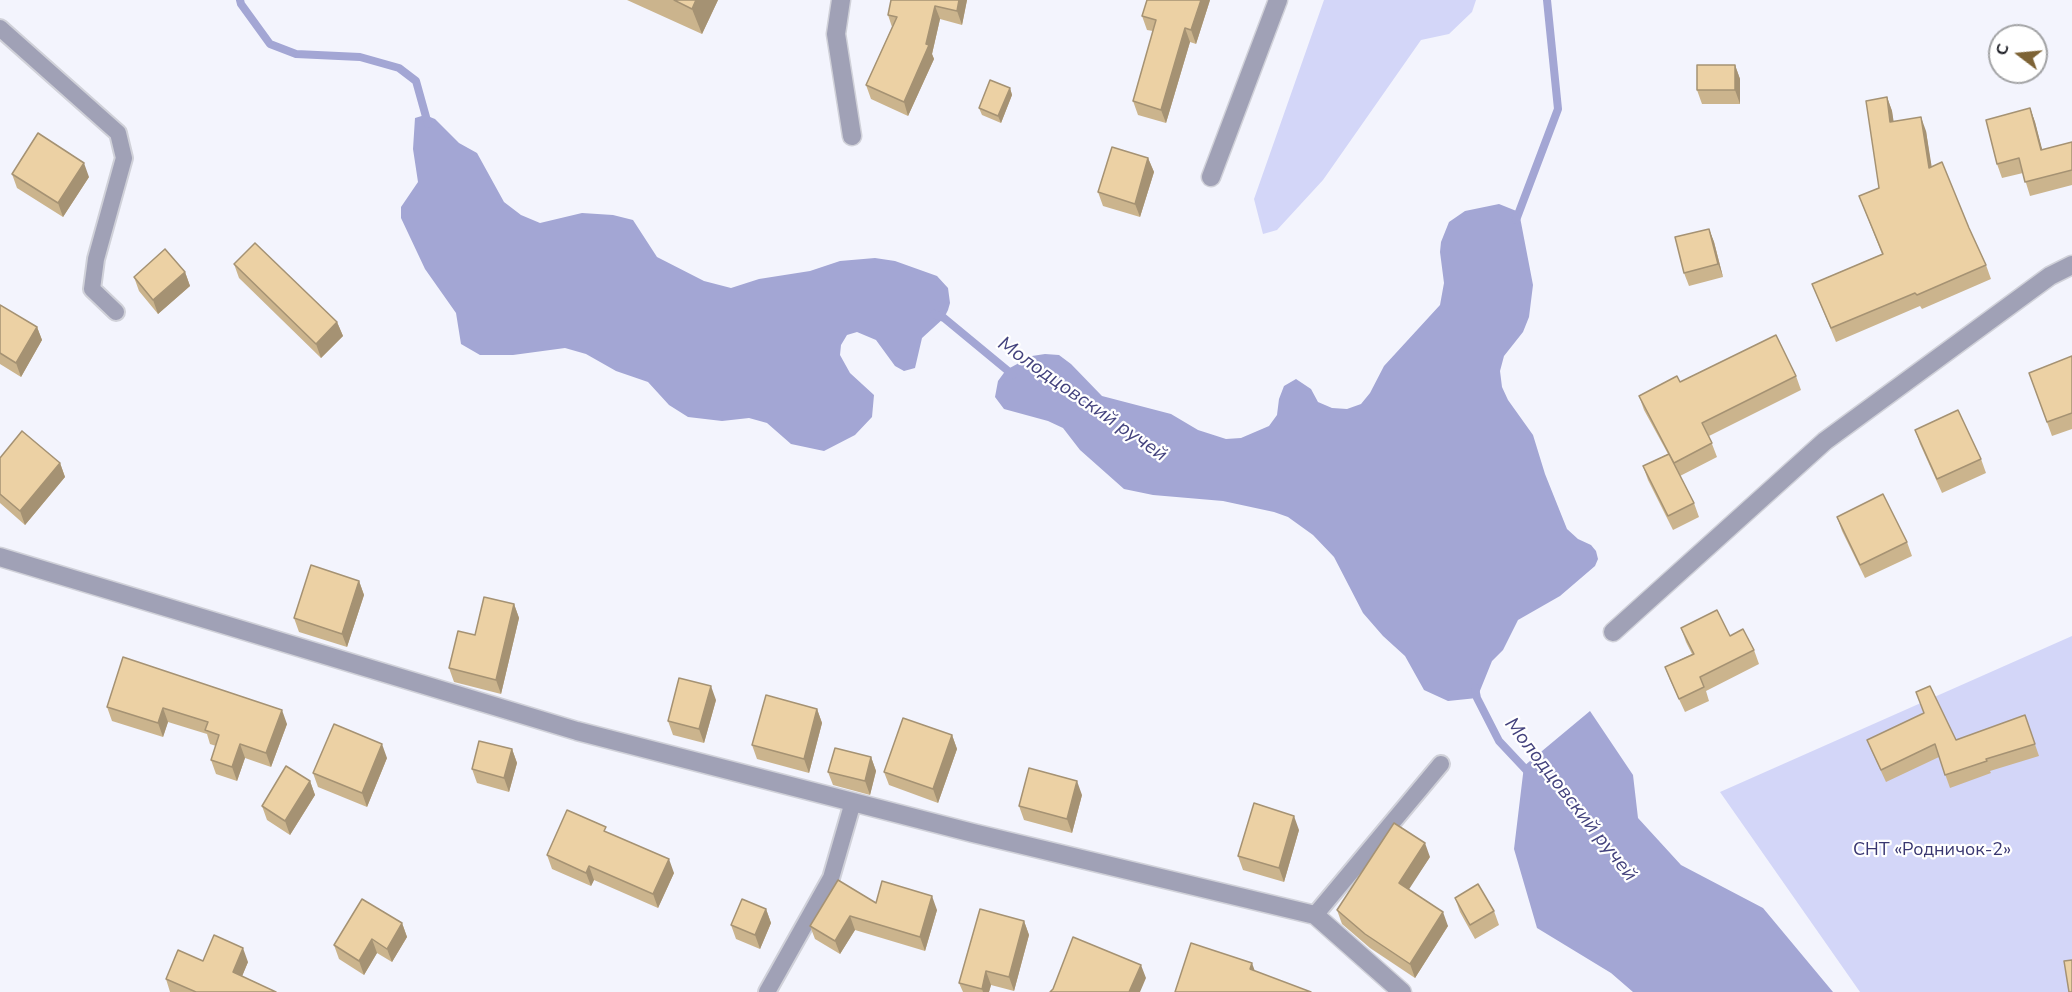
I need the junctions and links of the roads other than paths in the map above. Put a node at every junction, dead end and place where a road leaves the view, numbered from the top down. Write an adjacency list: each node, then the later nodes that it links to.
1 (841, 0): 4 (street)
2 (1278, 0): 5 (street)
3 (0, 28): 7 (lane)
4 (852, 136)
5 (1211, 177)
6 (2072, 265): 9 (street)
7 (116, 312)
8 (0, 557): 11 (street)
9 (1613, 632)
10 (1441, 764): 12 (lane)
11 (853, 802): 12 (street); 13 (lane)
12 (1315, 915): 14 (street)
13 (767, 992)
14 (1402, 992)

